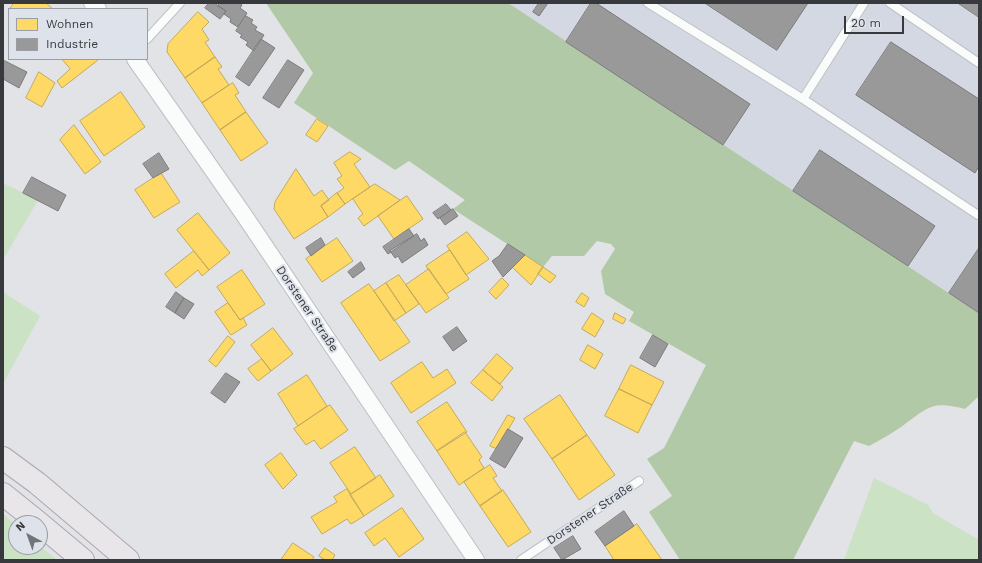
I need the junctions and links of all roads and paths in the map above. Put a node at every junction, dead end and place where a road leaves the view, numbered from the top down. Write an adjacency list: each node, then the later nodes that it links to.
1 (180, 3): 6 (lane)
2 (648, 3): 9 (lane)
3 (864, 3): 9 (lane)
4 (890, 3): 5 (lane)
5 (903, 6): 8 (lane)
6 (148, 38)
7 (136, 60): 18 (street, Dorstener Straße)
8 (979, 63)
9 (803, 99): 10 (lane)
10 (979, 214)
11 (3, 458): 17 (main road)
12 (639, 481): 19 (lane, Dorstener Straße)
13 (3, 494): 14 (main road)
14 (30, 515)
15 (48, 530): 16 (main road)
16 (83, 560)
17 (128, 560)
18 (476, 560)
19 (521, 560)

